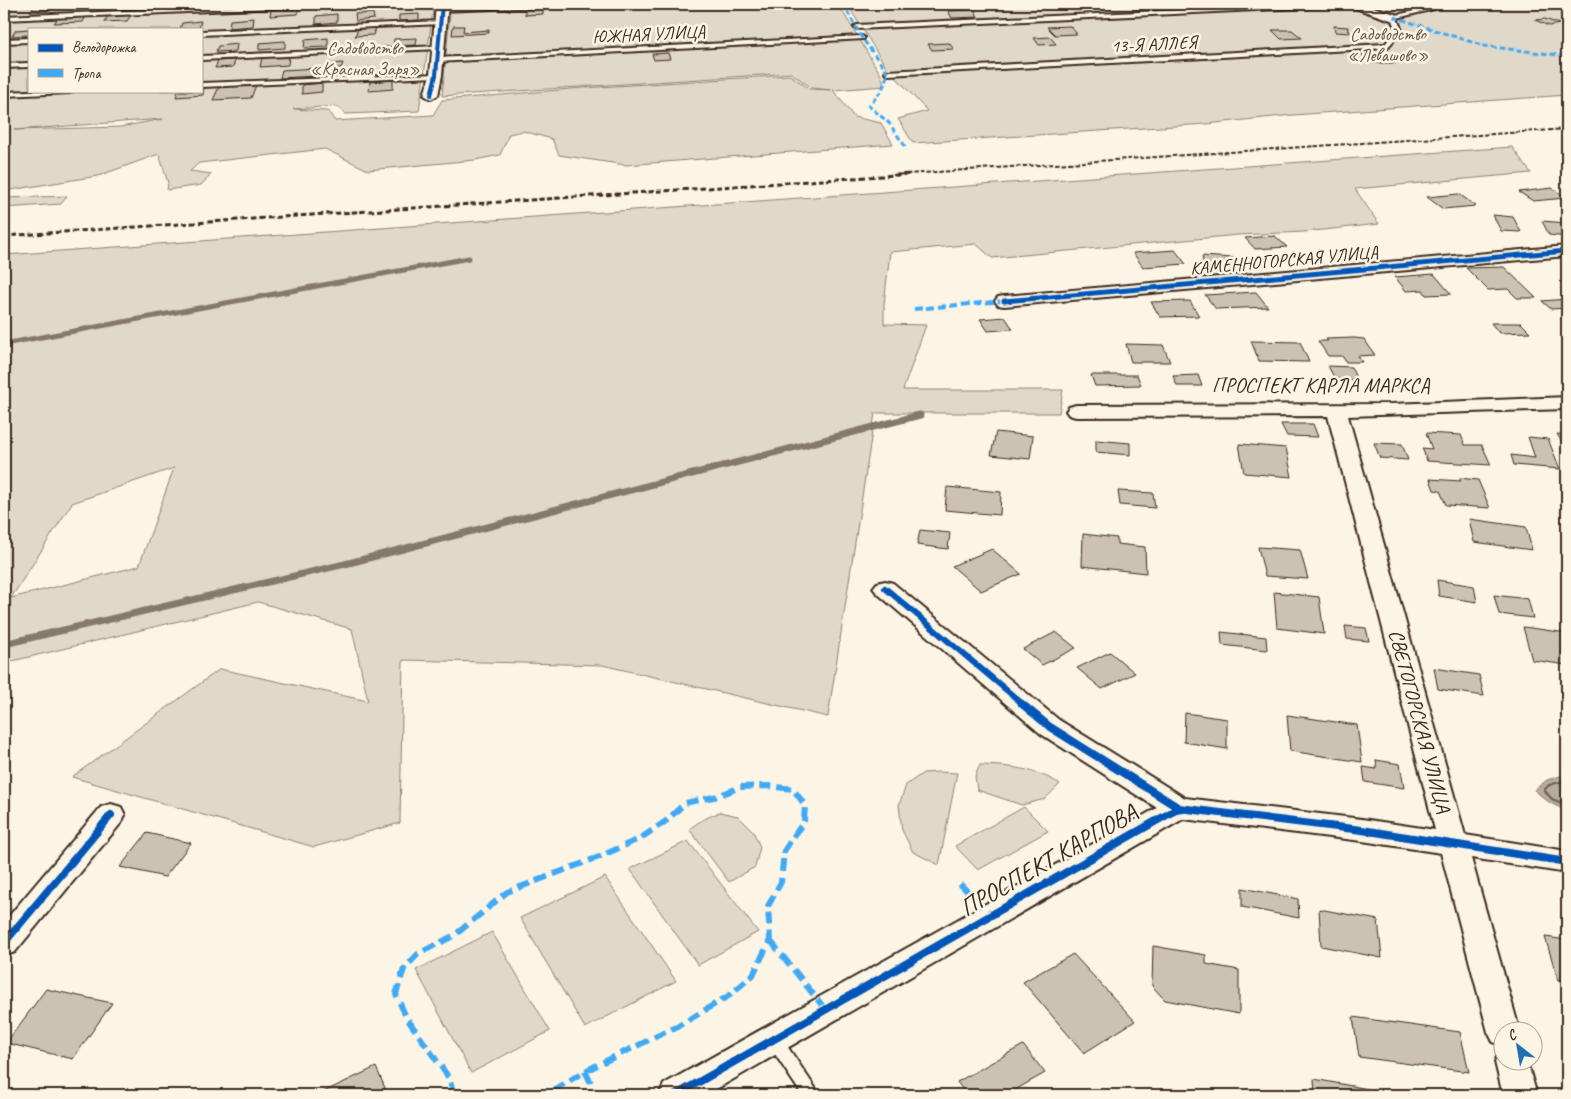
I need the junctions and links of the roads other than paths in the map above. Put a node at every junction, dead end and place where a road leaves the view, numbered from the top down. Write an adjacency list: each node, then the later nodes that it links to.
1 (325, 4): 8 (lane)
2 (567, 4): 6 (lane)
3 (1342, 4): 10 (lane)
4 (1353, 4): 7 (street)
5 (1452, 4): 7 (lane)
6 (442, 6): 9 (street)
7 (1394, 17): 19 (lane, 13-Я АЛЛЕЯ)
8 (4, 18)
9 (441, 22): 11 (lane); 15 (street)
10 (857, 27)
11 (202, 32)
12 (862, 38): 15 (lane, ЮЖНАЯ УЛИЦА)
13 (28, 40): 14 (lane)
14 (4, 41)
15 (438, 54): 16 (lane, ЮЖНАЯ УЛИЦА); 20 (street)
16 (202, 58)
17 (28, 65): 18 (lane)
18 (4, 66)
19 (888, 73)
20 (436, 75): 21 (lane); 24 (street)
21 (202, 85)
22 (48, 92): 23 (lane)
23 (4, 94)
24 (431, 95)
25 (1567, 251): 26 (street, КАМЕННОГОРСКАЯ УЛИЦА)
26 (1004, 301)
27 (1567, 403): 28 (street, ПРОСПЕКТ КАРЛА МАРКСА)
28 (1336, 410): 29 (street, ПРОСПЕКТ КАРЛА МАРКСА); 33 (street, СВЕТОГОРСКАЯ УЛИЦА)
29 (1076, 411)
30 (885, 588): 31 (street)
31 (1179, 808): 33 (street); 37 (street, ПРОСПЕКТ КАРПОВА)
32 (111, 815): 35 (street)
33 (1453, 844): 34 (street); 36 (street, СВЕТОГОРСКАЯ УЛИЦА)
34 (1567, 862)
35 (4, 943)
36 (1501, 1022)
37 (773, 1039): 39 (street, ПРОСПЕКТ КАРПОВА); 40 (lane)
38 (1514, 1072): 41 (street)
39 (676, 1095)
40 (812, 1095)
41 (1520, 1095)

